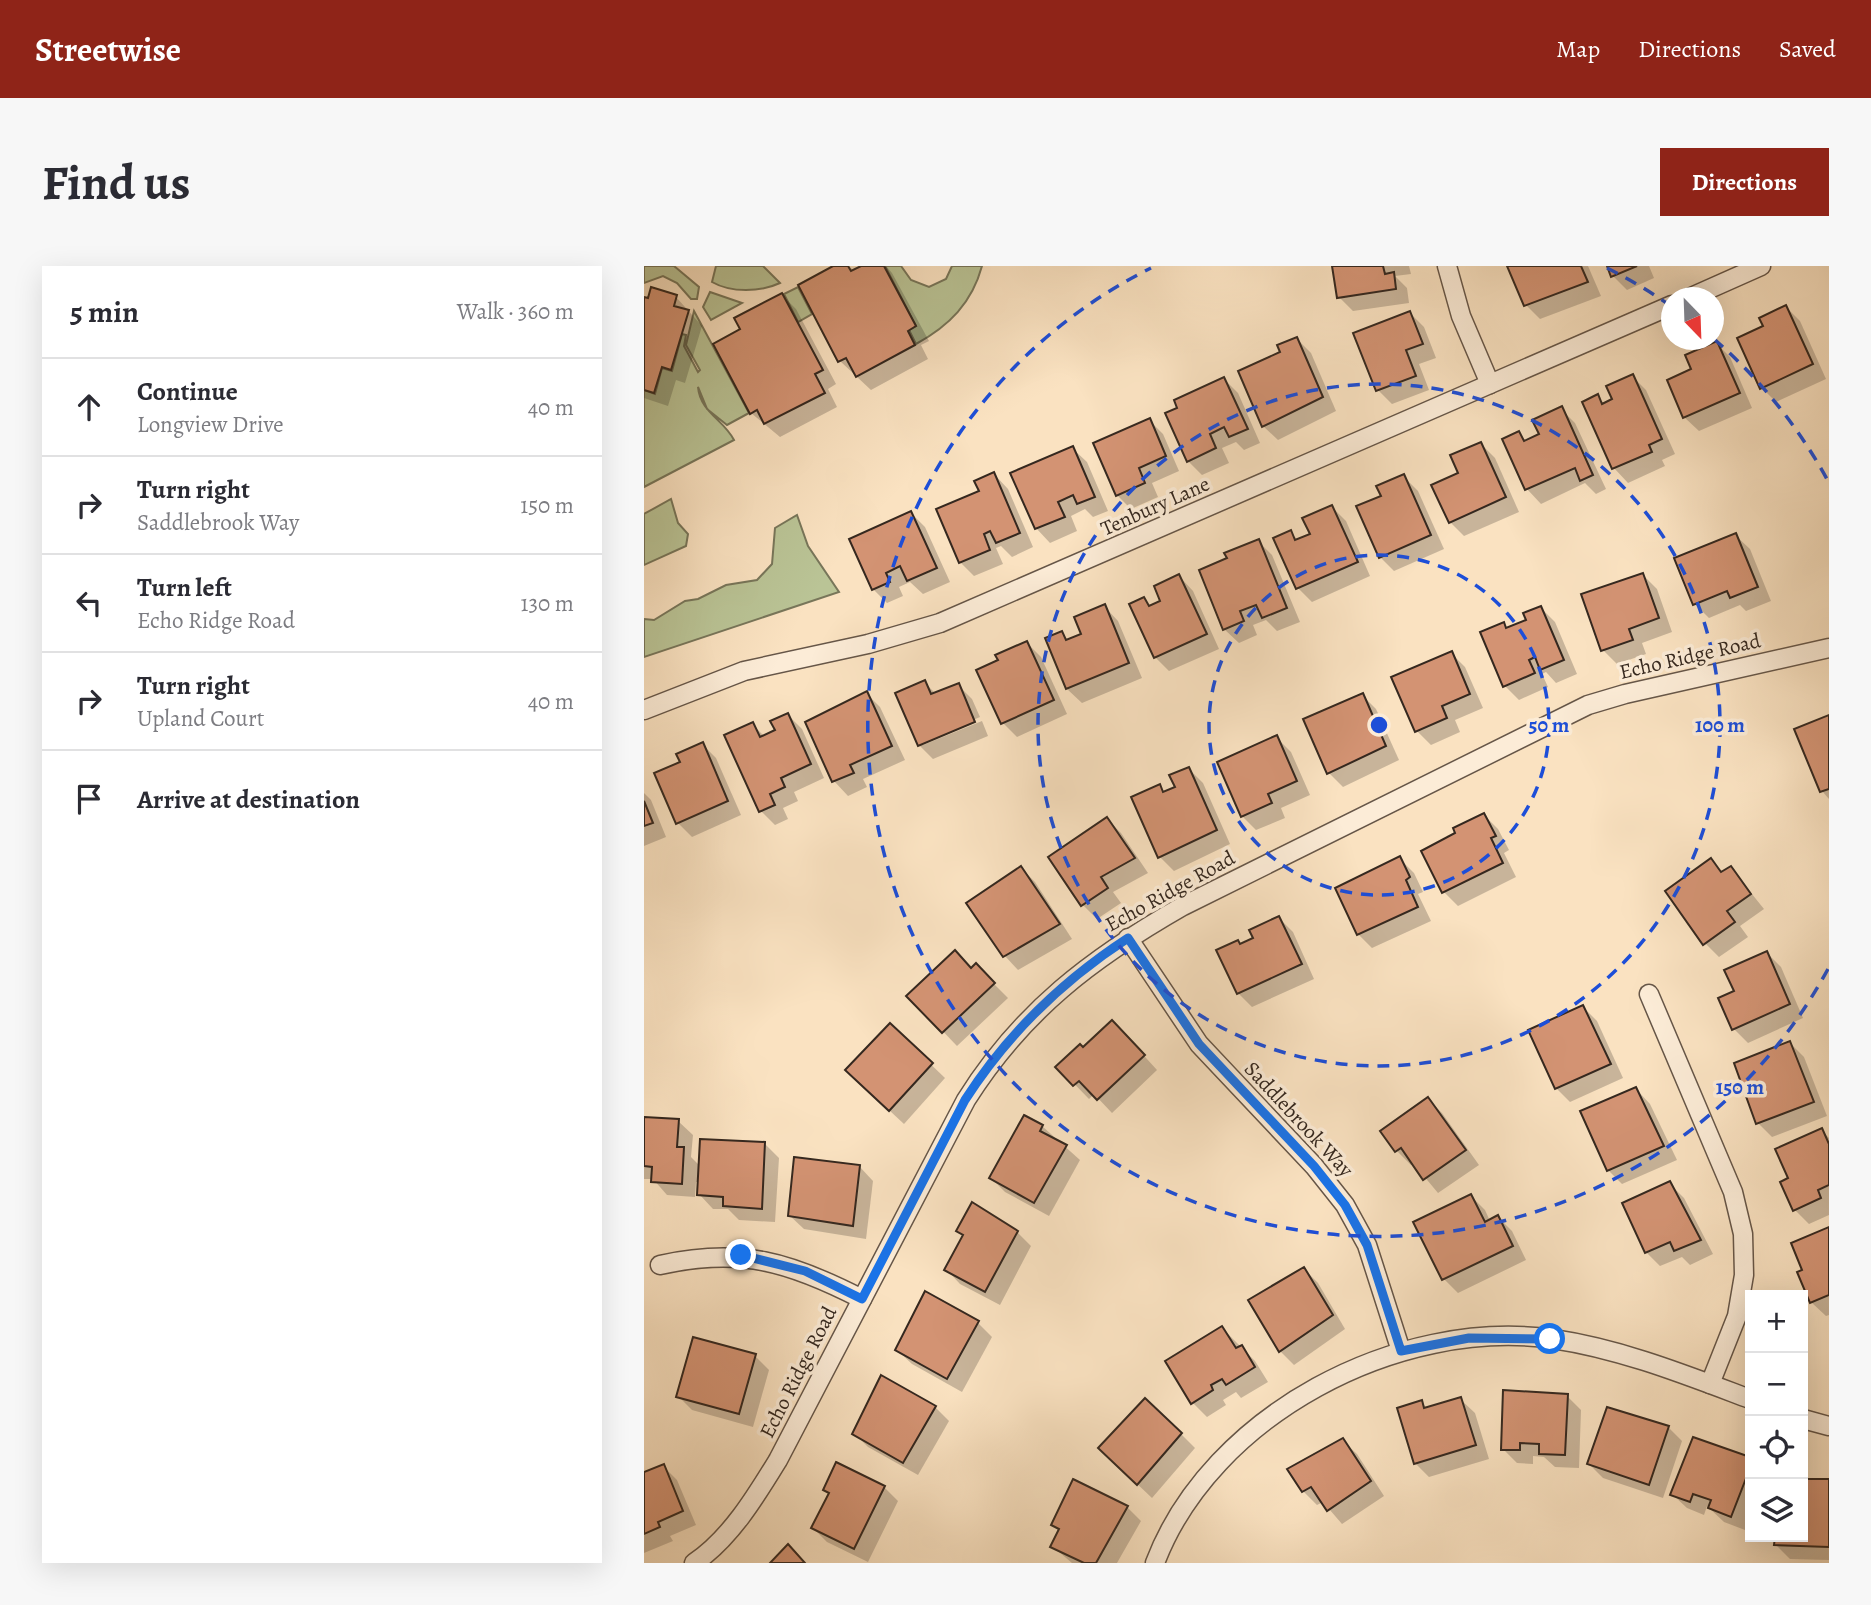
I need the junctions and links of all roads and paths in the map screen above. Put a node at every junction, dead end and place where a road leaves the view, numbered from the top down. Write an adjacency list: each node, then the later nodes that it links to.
1 (1447, 266): 5 (street)
2 (1761, 266): 3 (street)
3 (1714, 287)
4 (1661, 309): 5 (street, Tenbury Lane)
5 (1490, 384): 7 (street, Tenbury Lane)
6 (1829, 648): 8 (street, Echo Ridge Road)
7 (644, 710)
8 (1128, 938): 11 (street, Echo Ridge Road); 12 (street, Saddlebrook Way)
9 (1649, 994): 13 (street)
10 (660, 1265): 11 (street)
11 (862, 1299): 17 (street, Echo Ridge Road)
12 (1401, 1351): 13 (street); 18 (street)
13 (1710, 1384): 14 (street)
14 (1745, 1397)
15 (1808, 1420): 16 (street)
16 (1829, 1426)
17 (694, 1563)
18 (1155, 1563)

